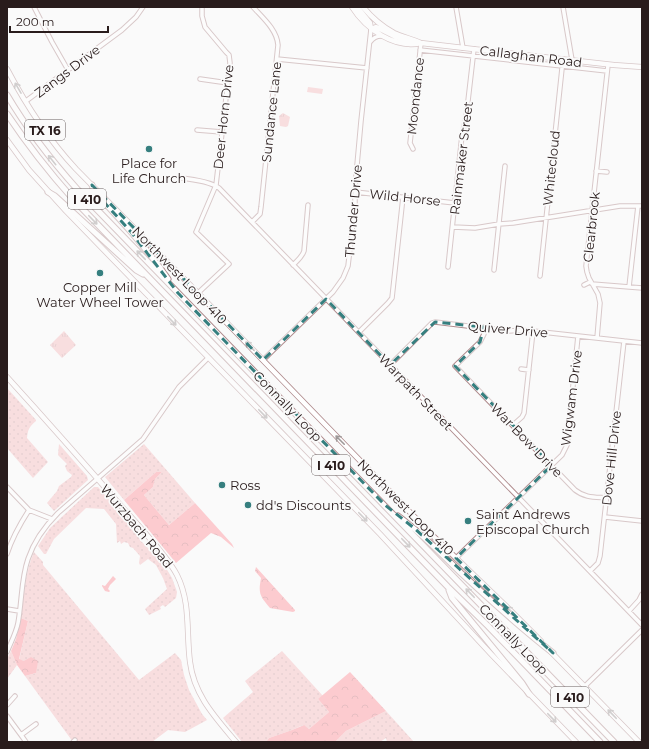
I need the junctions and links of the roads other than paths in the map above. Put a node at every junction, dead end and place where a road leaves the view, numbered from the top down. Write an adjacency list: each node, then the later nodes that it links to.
1 (34, 7): 28 (street)
2 (143, 7): 28 (street, Zangs Drive)
3 (202, 7): 10 (street)
4 (254, 7): 20 (street, Sundance Lane)
5 (352, 7): 11 (main road, Callaghan Road)
6 (357, 7): 11 (main road)
7 (363, 7): 14 (main road, Callaghan Road)
8 (456, 7): 16 (street)
9 (563, 7): 22 (street)
10 (205, 27): 12 (street); 31 (street, Deer Horn Drive)
11 (371, 29): 13 (main road, Callaghan Road); 14 (main road); 15 (street, Thunder Drive)
12 (201, 31)
13 (382, 36): 14 (main road, Callaghan Road); 15 (street)
14 (419, 42): 16 (main road, Callaghan Road); 18 (street, Moondance)
15 (370, 43): 26 (street, Thunder Drive)
16 (463, 48): 17 (main road, Callaghan Road)
17 (474, 49): 19 (street, Rainmaker Street); 21 (main road, Callaghan Road)
18 (420, 50): 19 (street, Callaghan Road); 38 (street, Moondance)
19 (472, 56): 24 (street, Callaghan Road); 48 (street, Rainmaker Street)
20 (277, 59): 26 (street); 53 (street, Sundance Lane)
21 (563, 59): 22 (main road, Callaghan Road); 24 (street, Whitecloud)
22 (572, 60): 23 (main road, Callaghan Road)
23 (608, 64): 25 (main road, Callaghan Road); 29 (street, Clearbrook)
24 (562, 66): 29 (street, Callaghan Road); 52 (street, Whitecloud)
25 (642, 67)
26 (367, 68): 46 (street, Thunder Drive)
27 (7, 69): 33 (main road, Northwest Loop 410 / TX 16, one-way to 27)
28 (68, 70): 33 (street, Zangs Drive)
29 (607, 71): 40 (street, Clearbrook)
30 (200, 79): 31 (street)
31 (228, 82): 36 (street, Deer Horn Drive)
32 (7, 95): 65 (highway, Connally Loop / I 410, one-way to 32)
33 (26, 102): 43 (main road, Northwest Loop 410 / TX 16)
34 (7, 114): 59 (highway, Connally Loop / I 410, one-way to 59)
35 (198, 130): 36 (street)
36 (222, 132): 44 (street, Deer Horn Drive)
37 (7, 140): 45 (main road, TX 16)
38 (413, 149)
39 (505, 166): 54 (street)
40 (596, 171): 41 (street); 51 (street, Clearbrook)
41 (607, 172)
42 (180, 178): 44 (street)
43 (92, 185): 65 (highway, TX 16); 66 (main road, Northwest Loop 410)
44 (216, 185): 53 (street, Warpath Street); 66 (street, Deer Horn Drive)
45 (48, 192): 59 (highway, TX 16); 75 (main road, one-way to 75)
46 (355, 192): 47 (street, Wild Horse); 67 (street, Thunder Drive)
47 (403, 197): 48 (street, Wild Horse); 70 (street)
48 (455, 202): 55 (street, Rainmaker Street)
49 (308, 205): 56 (street)
50 (640, 206): 51 (street); 63 (street)
51 (592, 210): 52 (street); 61 (street, Clearbrook)
52 (546, 218): 54 (street); 60 (street, Whitecloud)
53 (252, 222): 56 (street, Warpath Street)
54 (499, 224): 55 (street); 58 (street)
55 (453, 227): 57 (street, Rainmaker Street)
56 (293, 265): 67 (street, Warpath Street)
57 (448, 267)
58 (494, 270)
59 (148, 276): 95 (highway, Connally Loop / I 410, one-way to 95)
60 (540, 276)
61 (591, 283): 62 (street, Clearbrook); 63 (street); 72 (street, Clearbrook)
62 (584, 285)
63 (629, 287): 64 (street)
64 (642, 288)
65 (178, 293): 87 (highway, Connally Loop / I 410)
66 (198, 293): 76 (main road, Northwest Loop 410, one-way to 66)
67 (326, 299): 70 (street, Warpath Street); 76 (street, Thunder Drive)
68 (484, 327): 69 (street, Quiver Drive); 77 (street, Quiver Drive); 81 (street, War Bow Drive)
69 (533, 331): 71 (street, Quiver Drive); 79 (street)
70 (359, 332): 77 (street, Warpath Street)
71 (578, 336): 72 (street, Quiver Drive); 82 (street, Wigwam Drive)
72 (597, 338): 73 (street, Quiver Drive)
73 (624, 341): 74 (street, Quiver Drive); 86 (street, Dove Hill Drive)
74 (642, 343)
75 (208, 358): 83 (street); 105 (main road, one-way to 105)
76 (263, 360): 93 (main road, Northwest Loop 410, one-way to 76)
77 (390, 365): 85 (street, Warpath Street)
78 (521, 369): 79 (street)
79 (529, 370): 81 (street)
80 (7, 377): 83 (main road, Wurzbach Road)
81 (513, 425): 82 (street, War Bow Drive)
82 (552, 465): 85 (street, Wigwam Drive); 86 (street, War Bow Drive)
83 (98, 478): 90 (street); 112 (main road, Wurzbach Road)
84 (7, 487): 88 (street)
85 (519, 497): 93 (street, Wigwam Drive); 94 (street, Warpath Street)
86 (607, 498): 89 (street, Dove Hill Drive)
87 (385, 505): 103 (highway); 115 (highway, Connally Loop / I 410, one-way to 87)
88 (29, 510): 90 (street); 92 (street)
89 (604, 517): 91 (street); 94 (street, Dove Hill Drive)
90 (52, 519): 98 (street)
91 (642, 521)
92 (7, 553)
93 (456, 558): 103 (main road, Northwest Loop 410, one-way to 93)
94 (590, 571): 99 (street, Warpath Street)
95 (448, 587): 105 (highway); 114 (highway, Connally Loop / I 410)
96 (642, 594): 99 (street)
97 (7, 608): 98 (street)
98 (19, 611): 102 (street)
99 (629, 611): 100 (street, Warpath Street)
100 (642, 625)
101 (642, 630): 104 (street)
102 (7, 652)
103 (553, 653): 104 (main road, Northwest Loop 410)
104 (585, 686): 116 (main road, Northwest Loop 410, one-way to 104)
105 (529, 694): 113 (main road, one-way to 113)
106 (15, 696): 107 (street)
107 (7, 705)
108 (7, 716): 110 (street)
109 (36, 724): 110 (street)
110 (21, 734): 111 (street)
111 (26, 742)
112 (236, 742)
113 (576, 742)
114 (600, 742)
115 (614, 742)
116 (639, 742)

